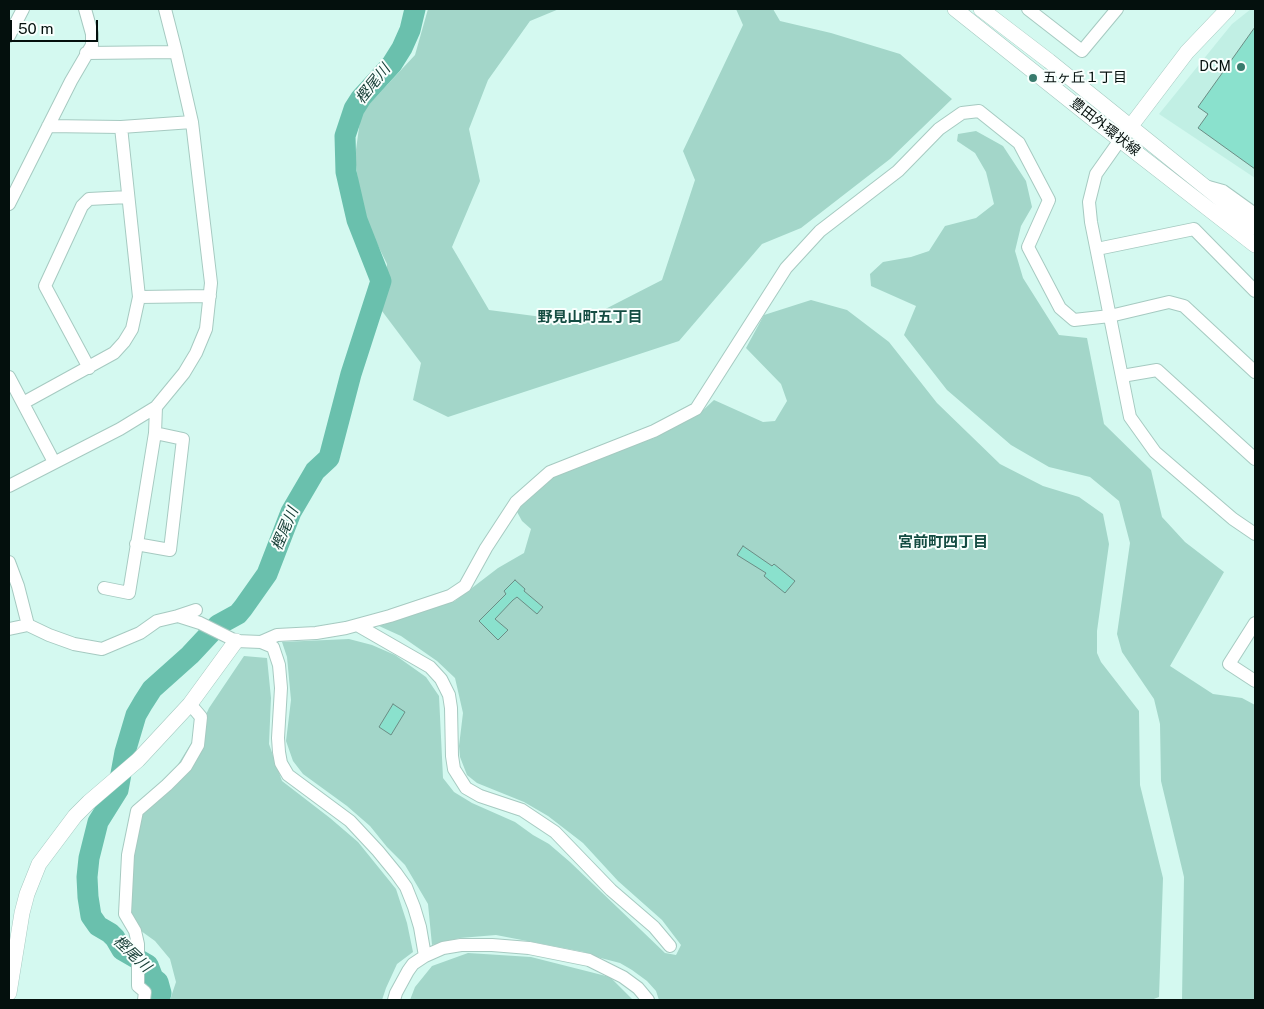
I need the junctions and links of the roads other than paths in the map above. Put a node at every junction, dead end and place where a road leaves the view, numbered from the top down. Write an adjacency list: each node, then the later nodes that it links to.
1 (23, 9): 9 (street)
2 (85, 9): 11 (street)
3 (164, 9): 10 (street)
4 (955, 9): 16 (street, 豊田外環状線)
5 (981, 9): 15 (street, 豊田外環状線)
6 (1028, 9): 7 (street)
7 (1117, 9)
8 (1228, 9): 15 (street)
9 (9, 36)
10 (176, 52): 11 (street); 12 (street)
11 (86, 53): 13 (street)
12 (192, 122): 14 (street); 25 (street)
13 (48, 126): 14 (street); 19 (street)
14 (121, 127): 18 (street)
15 (1130, 127): 16 (street); 17 (street, 豊田外環状線)
16 (1120, 140): 22 (street, 豊田外環状線); 23 (street)
17 (1205, 186): 20 (street); 21 (street, 豊田外環状線)
18 (128, 197): 26 (street); 28 (street)
19 (9, 204)
20 (1255, 214)
21 (1255, 226)
22 (1255, 245)
23 (1097, 249): 24 (street); 27 (street)
24 (1255, 291)
25 (210, 296): 26 (street); 33 (street)
26 (139, 297): 28 (street)
27 (1110, 316): 29 (street); 30 (street); 47 (street)
28 (90, 368): 32 (street)
29 (1255, 372)
30 (1122, 376): 35 (street); 38 (street)
31 (9, 377): 32 (street)
32 (23, 403): 36 (street)
33 (156, 406): 34 (street); 36 (street)
34 (155, 433): 39 (street); 39 (street)
35 (1255, 459)
36 (54, 462): 37 (street)
37 (9, 486)
38 (1255, 534)
39 (136, 544): 42 (street)
40 (9, 562): 41 (street)
41 (14, 588): 46 (street)
42 (104, 588)
43 (196, 610): 44 (street)
44 (178, 616): 46 (street); 49 (street)
45 (1255, 623): 51 (street)
46 (28, 625): 48 (street)
47 (357, 625): 50 (street); 53 (street)
48 (9, 628)
49 (236, 641): 50 (street); 52 (street)
50 (261, 642): 54 (street)
51 (1255, 681)
52 (190, 704): 55 (street); 56 (street)
53 (670, 946)
54 (425, 956): 57 (street); 58 (street)
55 (9, 993)
56 (144, 1000)
57 (394, 1000)
58 (648, 1000)

